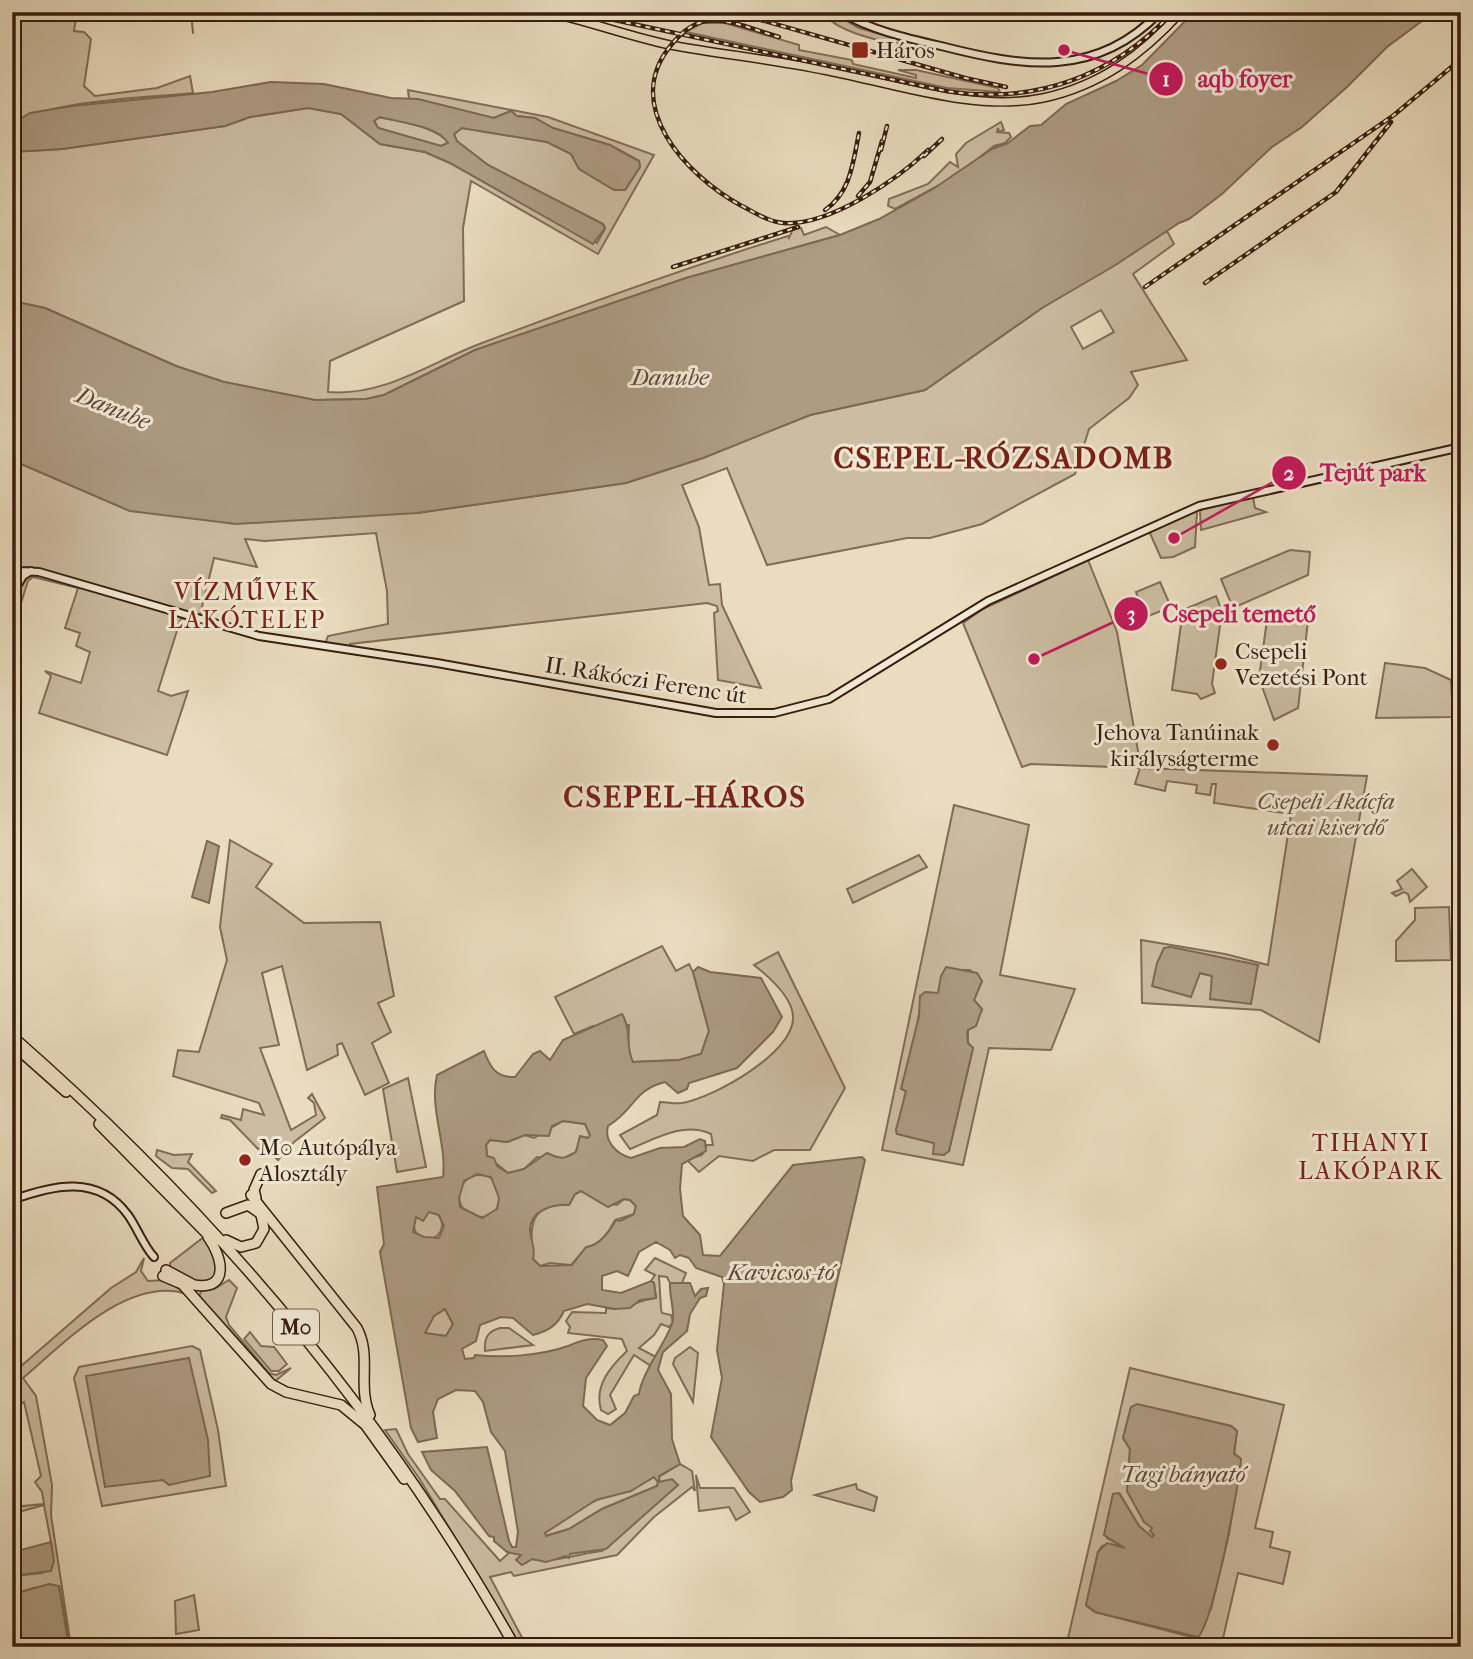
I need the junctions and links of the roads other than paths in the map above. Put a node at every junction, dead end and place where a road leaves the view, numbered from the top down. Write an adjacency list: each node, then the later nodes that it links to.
1 (547, 12): 4 (main road)
2 (840, 12): 3 (main road)
3 (1160, 12)
4 (1181, 12)
5 (1461, 447): 6 (main road, II. Rákóczi Ferenc út)
6 (16, 574): 7 (main road)
7 (12, 620)
8 (12, 1036): 15 (highway, M0)
9 (12, 1044): 15 (highway, M0)
10 (261, 1174): 14 (highway)
11 (249, 1198): 14 (highway)
12 (12, 1200): 16 (main road)
13 (226, 1213): 14 (highway)
14 (263, 1213): 15 (highway); 18 (highway)
15 (204, 1225): 17 (highway, M0); 17 (highway); 18 (highway, M0)
16 (151, 1259)
17 (364, 1423): 19 (highway, M0)
18 (378, 1432): 20 (highway, M0)
19 (508, 1647)
20 (515, 1647)

